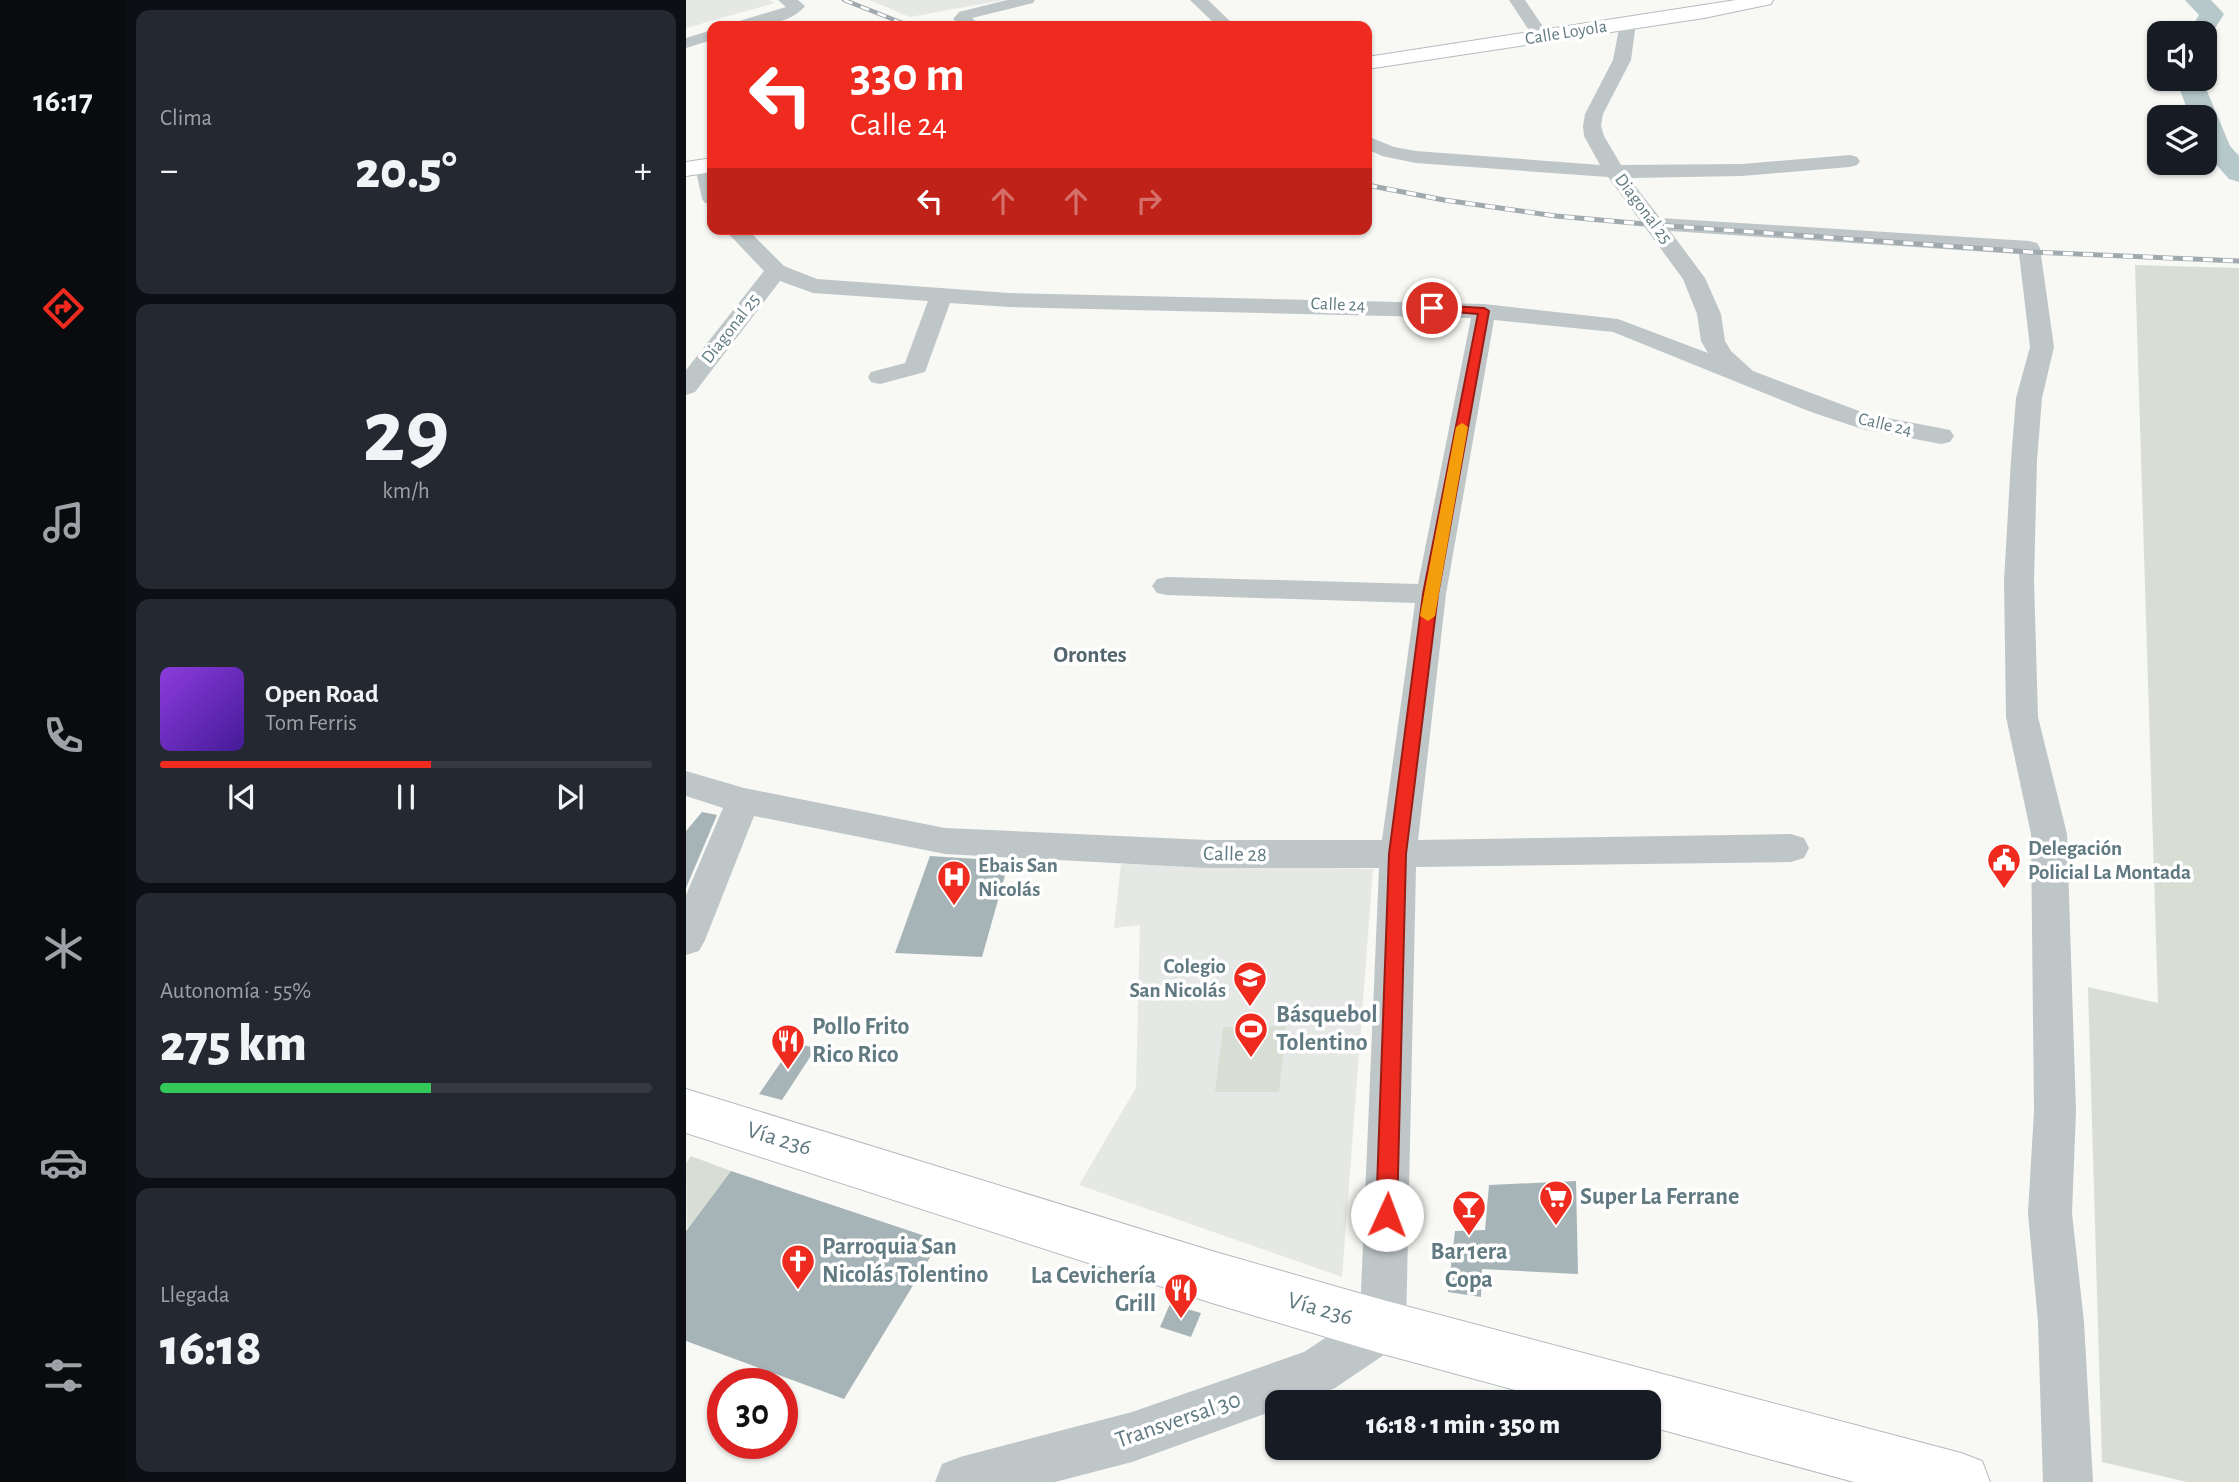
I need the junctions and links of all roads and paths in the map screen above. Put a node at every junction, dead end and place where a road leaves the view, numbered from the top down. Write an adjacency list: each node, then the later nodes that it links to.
1 (786, 0): 8 (street)
2 (1027, 0): 7 (street)
3 (1198, 0): 9 (street)
4 (1517, 0): 11 (street)
5 (1764, 0): 6 (main road, Calle Loyola)
6 (1716, 5): 10 (main road, Calle Loyola)
7 (975, 18)
8 (760, 21)
9 (1223, 21)
10 (1628, 23): 11 (main road, Calle Loyola); 15 (street, Diagonal 25)
11 (1542, 37): 12 (main road, Calle Loyola)
12 (1372, 62)
13 (1372, 144): 15 (street)
14 (1850, 161): 15 (street)
15 (1615, 173): 18 (street, Diagonal 25)
16 (705, 176): 17 (street)
17 (686, 188)
18 (1656, 224): 23 (street, Diagonal 25); 41 (street)
19 (741, 235): 20 (street, Calle 24)
20 (776, 271): 21 (street, Calle 24); 27 (street, Diagonal 25)
21 (941, 296): 22 (street, Calle 24); 25 (street)
22 (1484, 311): 24 (street, Calle 24); 30 (street)
23 (1710, 323): 24 (street); 26 (street, Diagonal 25)
24 (1618, 326): 26 (street, Calle 24)
25 (880, 377)
26 (1752, 380): 28 (street, Calle 24)
27 (686, 387)
28 (1941, 436)
29 (1167, 586): 30 (street)
30 (1431, 594): 34 (street)
31 (686, 783): 32 (street, Calle 28)
32 (743, 801): 34 (street, Calle 28); 35 (street)
33 (1791, 848): 34 (street, Calle 28)
34 (1398, 854): 37 (street)
35 (686, 940)
36 (688, 1115): 37 (main road, Vía 236)
37 (1383, 1327): 38 (main road, Vía 236); 39 (street, Transversal 30)
38 (1851, 1468): 40 (main road, Vía 236)
39 (960, 1482)
40 (1961, 1482)
41 (2068, 1482)

